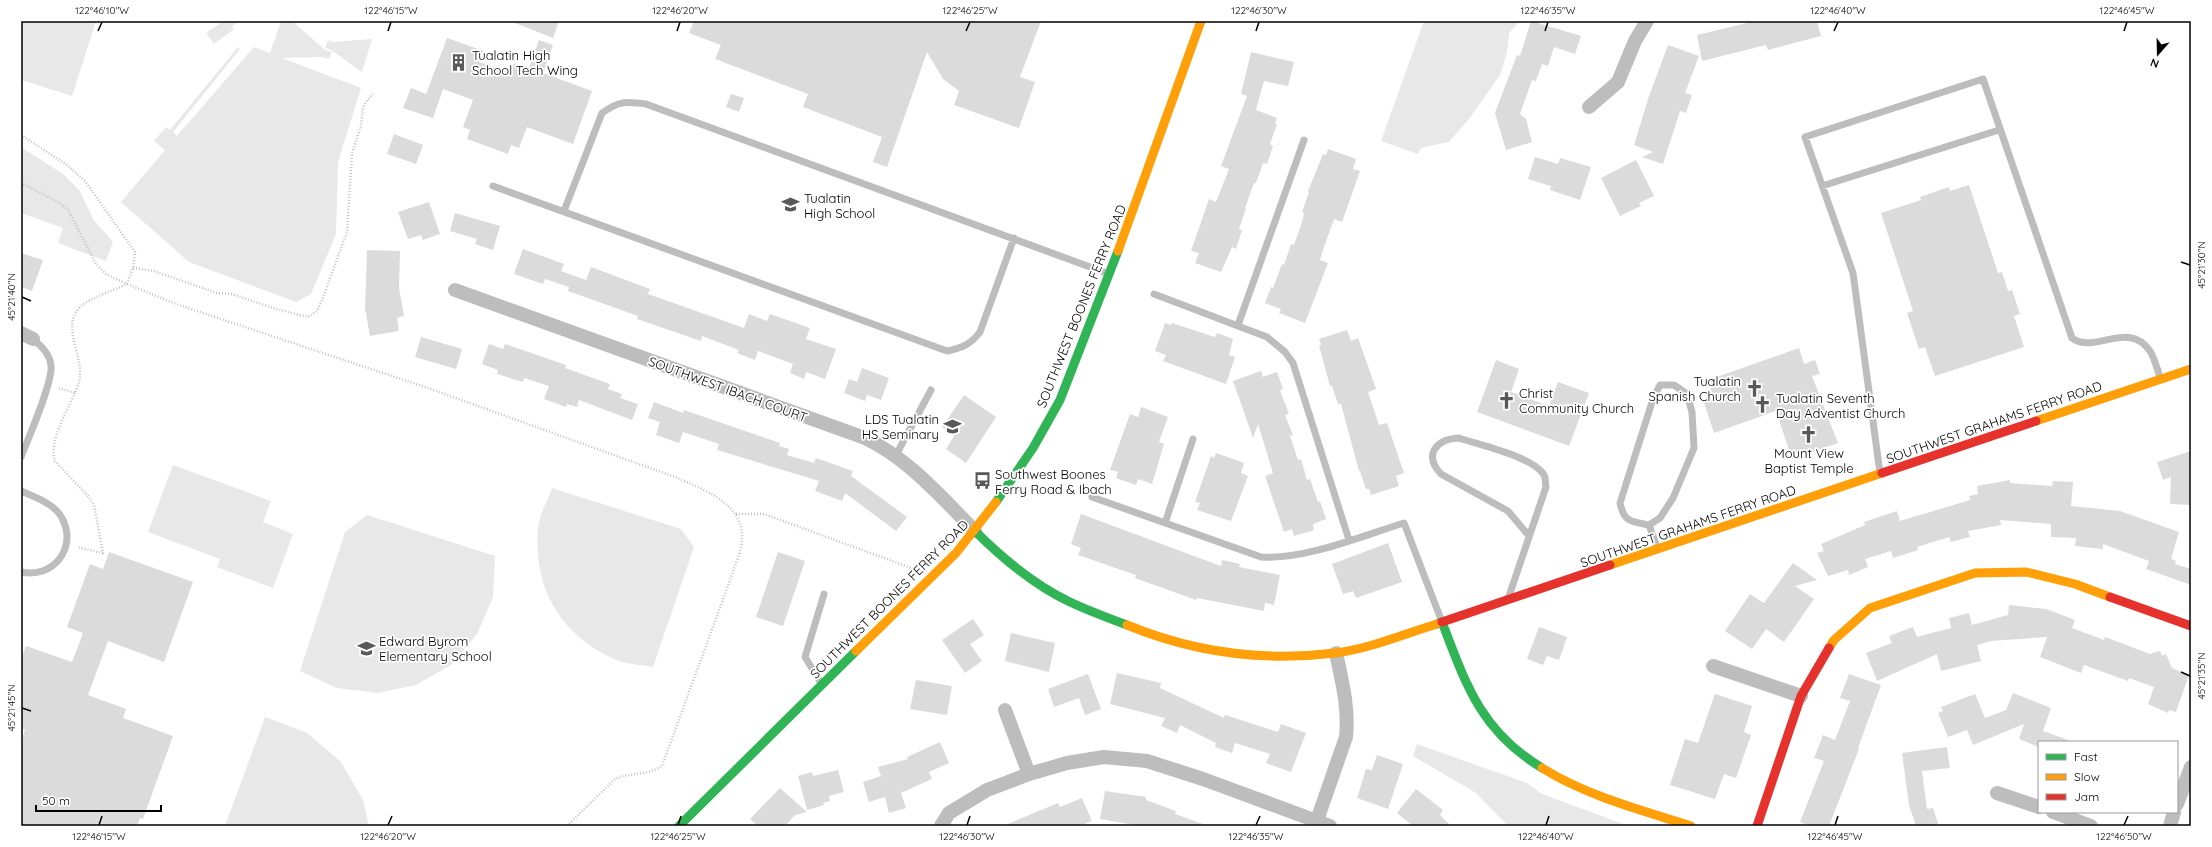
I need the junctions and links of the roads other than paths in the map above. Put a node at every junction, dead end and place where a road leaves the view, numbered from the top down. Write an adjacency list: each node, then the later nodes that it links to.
1 (1201, 21): 10 (street, SOUTHWEST BOONES FERRY ROAD)
2 (1647, 21): 3 (street)
3 (1589, 107)
4 (1999, 130): 7 (lane); 7 (lane); 16 (lane)
5 (1304, 140): 13 (lane)
6 (493, 186): 8 (lane)
7 (1822, 186): 21 (lane)
8 (564, 211): 9 (lane); 9 (lane)
9 (1014, 238): 10 (lane)
10 (1110, 274): 26 (street, SOUTHWEST BOONES FERRY ROAD)
11 (455, 290): 19 (street, SOUTHWEST IBACH COURT)
12 (1154, 294): 13 (lane)
13 (1238, 325): 28 (lane)
14 (27, 336): 20 (lane)
15 (2191, 369): 16 (street, SOUTHWEST GRAHAMS FERRY ROAD)
16 (2161, 379): 21 (street, SOUTHWEST GRAHAMS FERRY ROAD)
17 (931, 390): 19 (lane)
18 (1193, 440): 24 (lane)
19 (896, 455): 26 (street, SOUTHWEST IBACH COURT)
20 (21, 457)
21 (1880, 475): 29 (street, SOUTHWEST GRAHAMS FERRY ROAD)
22 (21, 491): 30 (lane)
23 (1092, 497): 24 (lane)
24 (1165, 523): 28 (lane)
25 (1649, 525): 25 (lane); 29 (lane)
26 (975, 531): 35 (street, SOUTHWEST GRAHAMS FERRY ROAD); 37 (street, SOUTHWEST BOONES FERRY ROAD)
27 (1529, 536): 27 (lane); 32 (lane)
28 (1349, 540): 33 (lane)
29 (1658, 549): 32 (street, SOUTHWEST GRAHAMS FERRY ROAD)
30 (21, 572)
31 (824, 594): 37 (lane)
32 (1508, 600): 33 (street, SOUTHWEST GRAHAMS FERRY ROAD)
33 (1442, 622): 35 (street, SOUTHWEST GRAHAMS FERRY ROAD); 51 (street)
34 (2191, 626): 38 (street)
35 (1336, 653): 47 (street)
36 (1713, 666): 38 (street)
37 (822, 685): 48 (street, SOUTHWEST BOONES FERRY ROAD)
38 (1801, 696): 52 (street)
39 (1005, 710): 41 (street)
40 (2191, 767): 43 (street)
41 (1029, 774): 47 (street); 49 (street)
42 (1998, 793): 44 (street)
43 (2178, 801)
44 (2038, 807)
45 (2056, 813): 53 (street)
46 (2174, 813): 54 (street)
47 (1316, 824): 50 (street)
48 (679, 826)
49 (941, 826)
50 (1330, 826)
51 (1691, 826)
52 (1757, 826)
53 (2091, 826)
54 (2170, 826)

